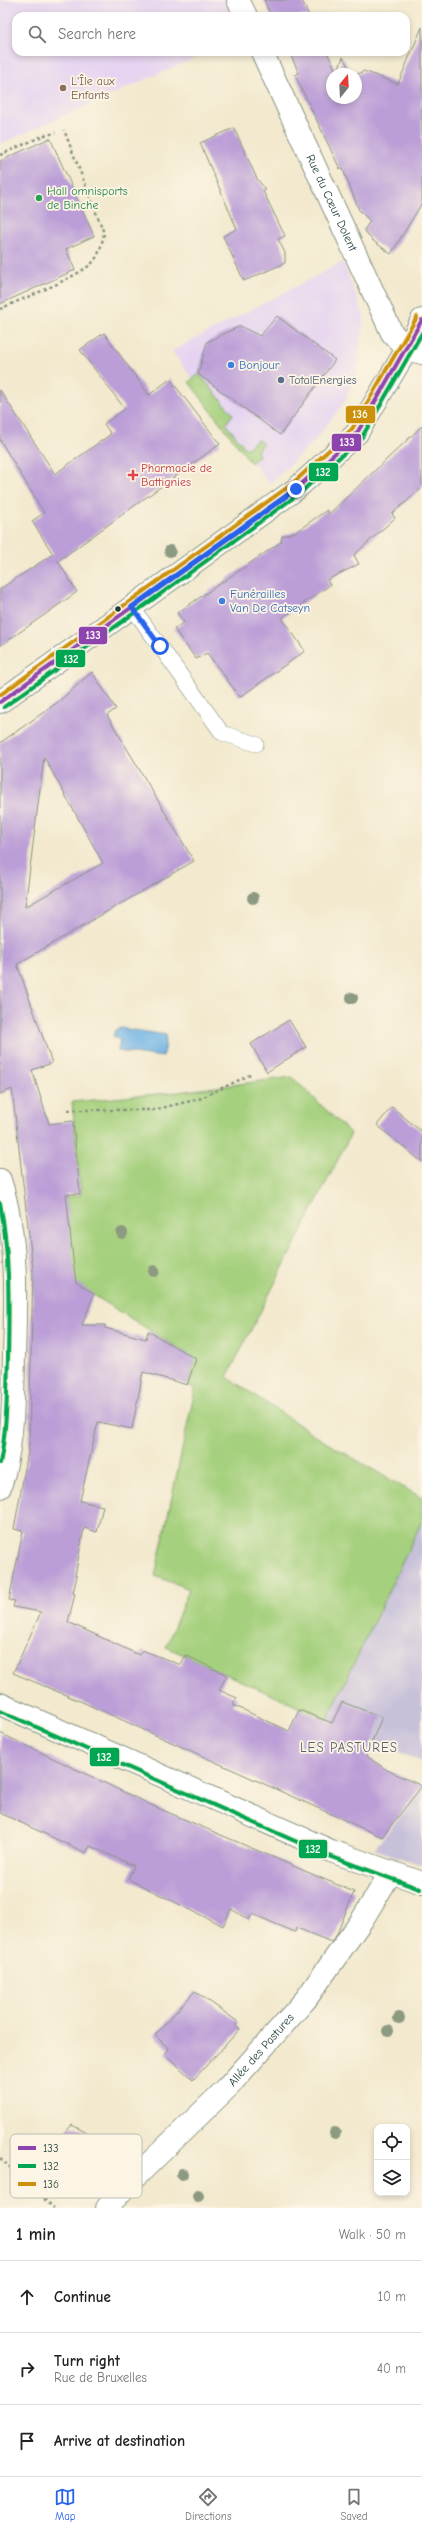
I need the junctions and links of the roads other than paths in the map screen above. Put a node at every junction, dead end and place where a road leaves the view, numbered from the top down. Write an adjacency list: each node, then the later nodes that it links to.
1 (238, 0): 2 (street)
2 (244, 12)
3 (264, 56): 5 (street, Rue du Cœur Dolent)
4 (422, 320): 5 (street)
5 (415, 351): 6 (street)
6 (132, 607): 7 (street); 8 (lane)
7 (0, 702)
8 (256, 744)
9 (0, 1180): 10 (street)
10 (0, 1487)
11 (0, 1704): 12 (street)
12 (391, 1872): 13 (street); 14 (street, Allée des Pastures)
13 (422, 1883)
14 (142, 2170)
15 (116, 2198): 16 (street, Allée des Pastures)
16 (107, 2208)

